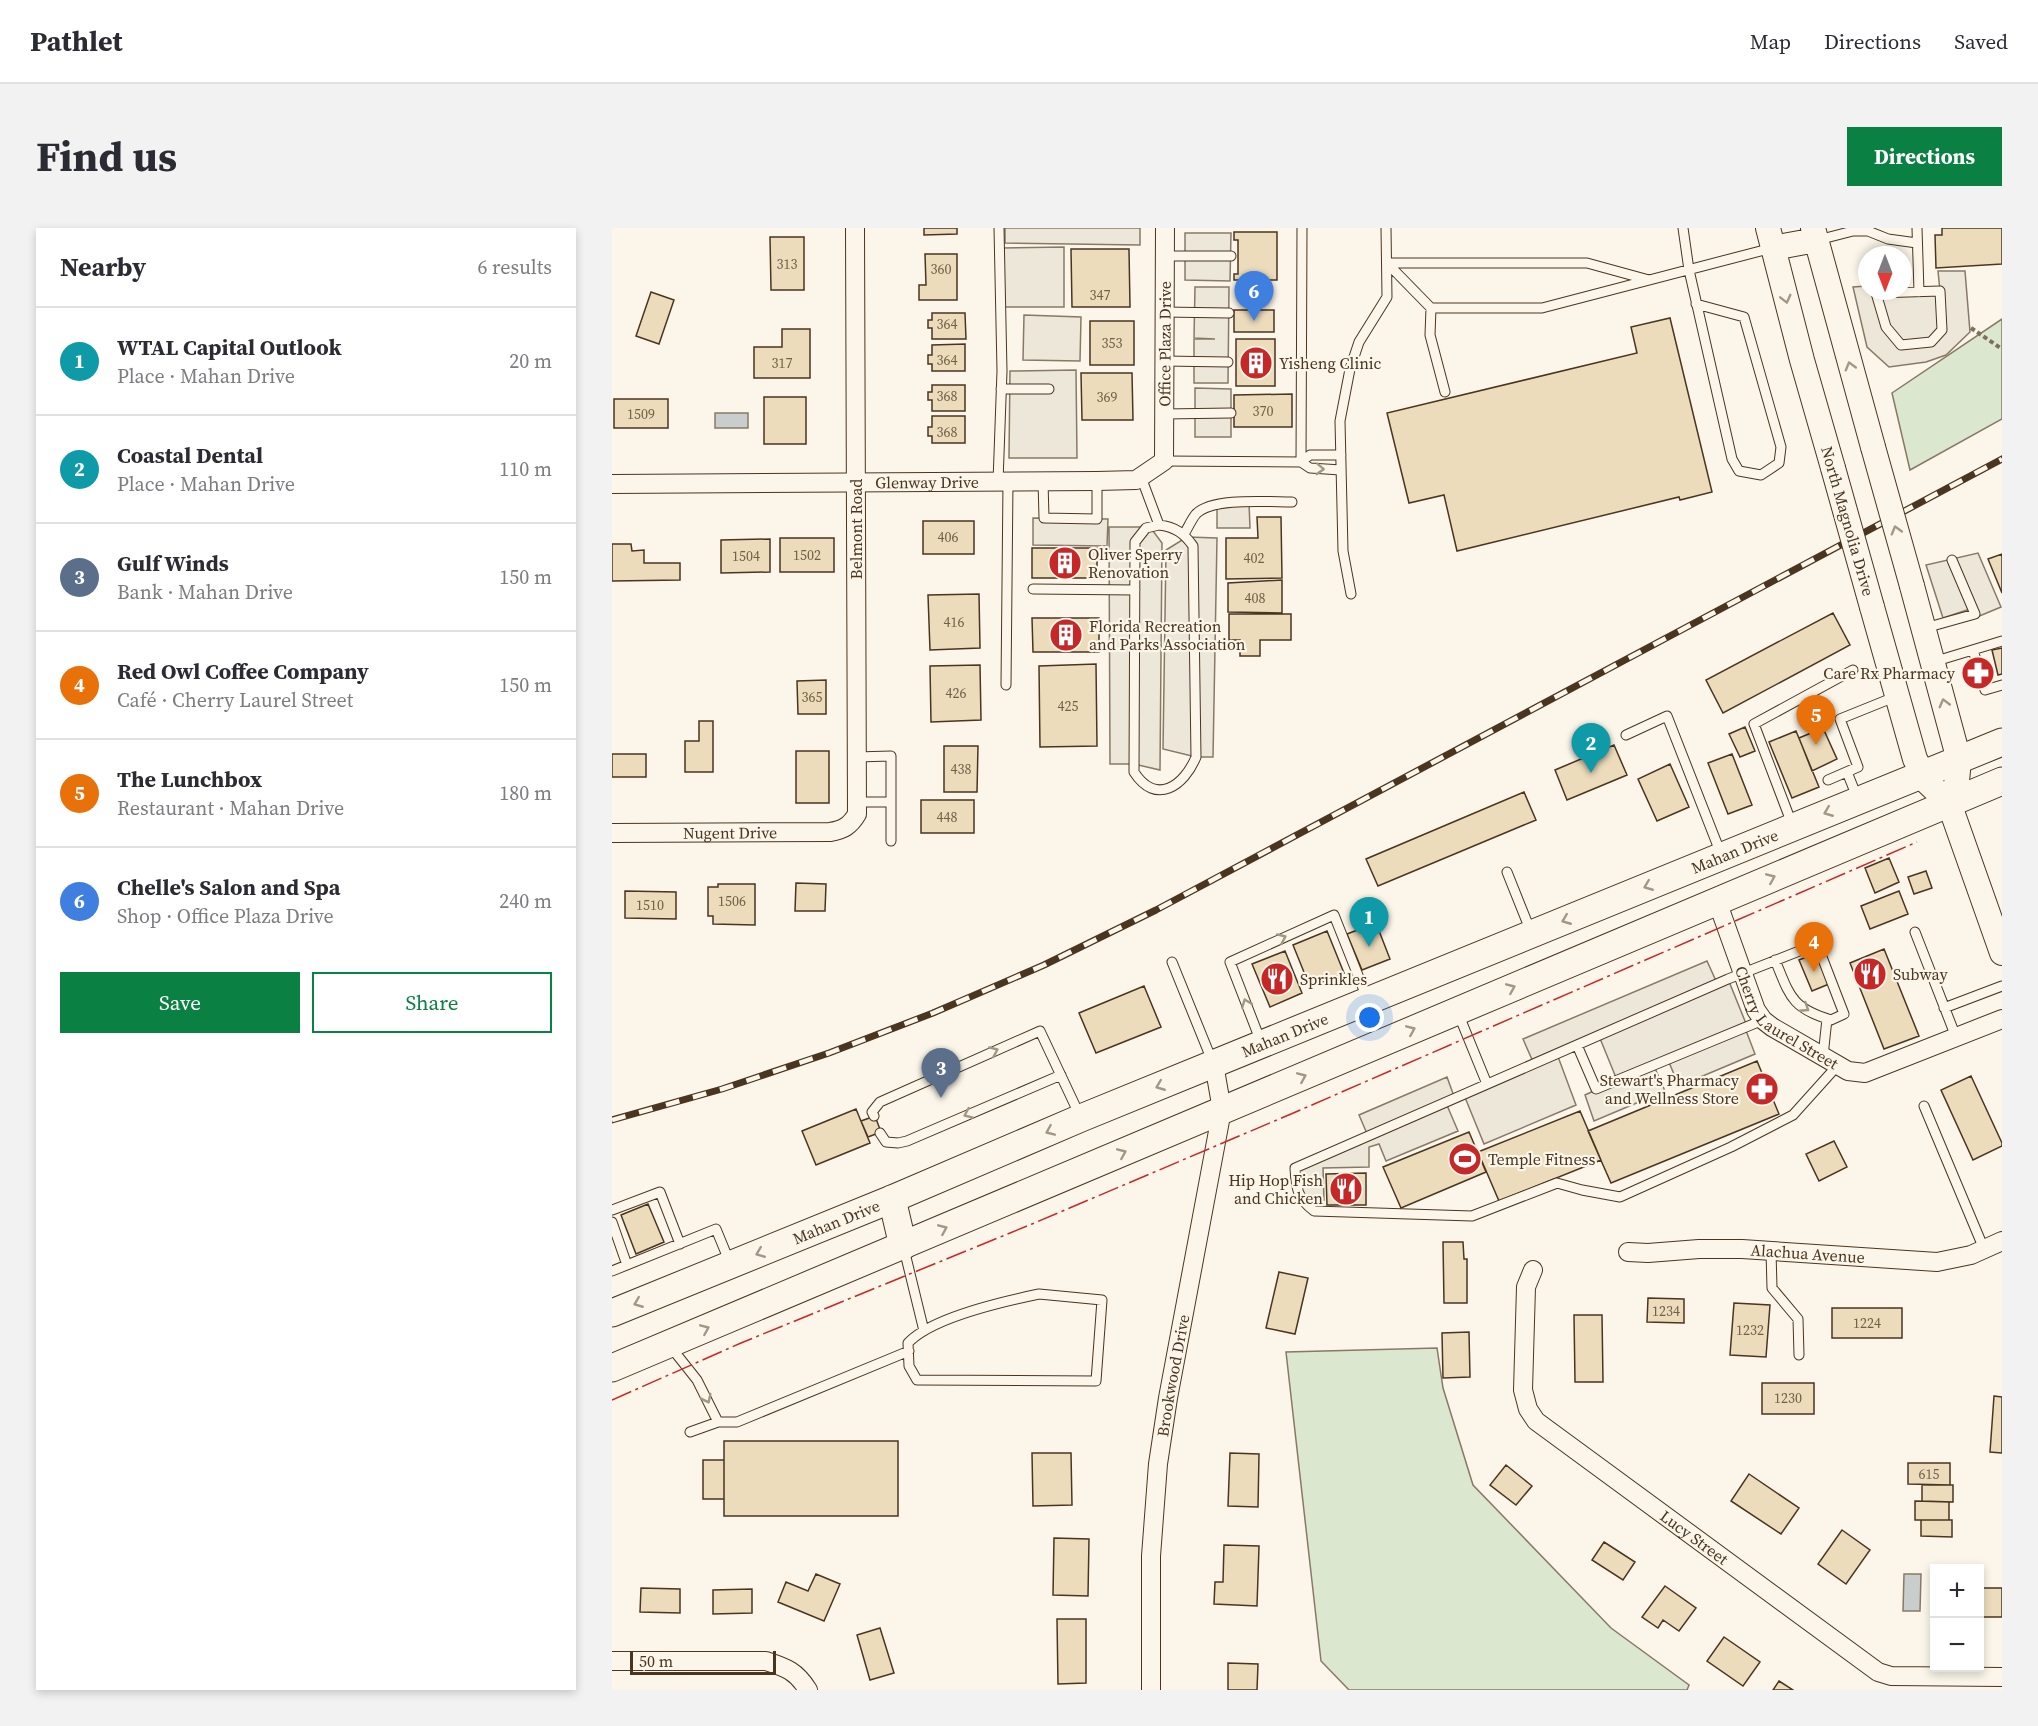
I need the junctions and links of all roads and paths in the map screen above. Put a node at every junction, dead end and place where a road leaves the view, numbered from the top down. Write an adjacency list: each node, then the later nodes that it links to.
1 (855, 228): 38 (street, Belmont Road)
2 (999, 228): 25 (lane)
3 (1165, 228): 11 (street, Office Plaza Drive)
4 (1302, 228): 32 (lane)
5 (1386, 228): 13 (lane)
6 (1683, 228): 14 (lane)
7 (1917, 228): 10 (lane)
8 (1814, 234): 9 (main road); 10 (lane); 47 (main road, one-way to 8, bridge)
9 (1771, 238): 14 (lane); 54 (main road, North Magnolia Drive, one-way to 54, bridge)
10 (1917, 243): 16 (lane)
11 (1164, 256): 12 (lane); 19 (street, Office Plaza Drive)
12 (1231, 256)
13 (1387, 263): 15 (lane); 18 (lane); 30 (lane)
14 (1689, 270): 15 (lane); 17 (lane)
15 (1650, 280): 18 (lane)
16 (1919, 292): 16 (lane)
17 (1696, 304): 17 (lane)
18 (1431, 308): 27 (lane)
19 (1164, 312): 20 (lane); 23 (street, Office Plaza Drive)
20 (1229, 313)
21 (1971, 328): 22 (path)
22 (2002, 349)
23 (1164, 361): 24 (lane); 29 (street, Office Plaza Drive)
24 (1228, 362)
25 (1001, 389): 26 (lane); 35 (lane)
26 (1048, 389)
27 (1445, 392)
28 (1231, 413): 29 (lane)
29 (1164, 414): 31 (street, Office Plaza Drive)
30 (1341, 455): 32 (lane); 33 (lane)
31 (1164, 461): 32 (lane); 34 (street, Glenway Drive)
32 (1301, 462): 33 (lane, one-way to 33)
33 (1341, 470): 46 (lane)
34 (1141, 477): 37 (street, Glenway Drive); 41 (lane)
35 (1003, 482): 36 (street, Glenway Drive); 38 (street, Glenway Drive); 52 (lane)
36 (1043, 482): 37 (street, Glenway Drive); 37 (lane)
37 (1097, 482)
38 (856, 483): 39 (street, Glenway Drive); 57 (street, Belmont Road)
39 (612, 484)
40 (1292, 502): 42 (lane)
41 (1159, 525): 42 (lane); 45 (lane)
42 (1184, 534): 45 (lane)
43 (1952, 560): 47 (lane)
44 (1033, 589): 45 (lane)
45 (1135, 590)
46 (1351, 594)
47 (1924, 629): 50 (main road)
48 (2002, 641): 49 (lane)
49 (1973, 650): 50 (lane); 53 (lane)
50 (1933, 662): 58 (main road, one-way to 50)
51 (1852, 670): 68 (lane)
52 (1006, 685)
53 (2002, 685)
54 (1897, 696): 59 (lane); 60 (main road, North Magnolia Drive)
55 (1626, 735): 71 (lane)
56 (2002, 742): 58 (main road, Mahan Drive)
57 (856, 757): 64 (street, Belmont Road); 65 (lane)
58 (1959, 760): 60 (main road, Mahan Drive); 66 (main road)
59 (1847, 772): 61 (lane); 63 (lane)
60 (1921, 774): 63 (main road, Mahan Drive); 66 (main road, North Magnolia Drive)
61 (1827, 780)
62 (2002, 781): 66 (main road)
63 (1858, 800): 68 (main road, Mahan Drive, one-way to 68)
64 (856, 802): 65 (lane); 67 (street, Belmont Road)
65 (891, 802): 70 (lane)
66 (1948, 803): 73 (main road, one-way to 66); 76 (main road, North Magnolia Drive)
67 (848, 826): 69 (street, Nugent Drive)
68 (1793, 826): 71 (main road, Mahan Drive)
69 (612, 833)
70 (891, 841)
71 (1722, 856): 75 (main road, Mahan Drive, one-way to 75)
72 (1508, 872): 75 (lane)
73 (1717, 901): 80 (street, Cherry Laurel Street); 84 (main road, one-way to 73)
74 (1915, 932): 83 (lane)
75 (1532, 934): 79 (main road, Mahan Drive)
76 (2002, 953)
77 (1775, 960): 80 (lane); 85 (lane, one-way to 85); 85 (lane)
78 (1172, 962): 92 (lane)
79 (1440, 971): 82 (main road, Mahan Drive); 84 (main road)
80 (1743, 972): 87 (street, Cherry Laurel Street); 90 (lane)
81 (2002, 986): 83 (lane)
82 (1368, 1001): 89 (main road, Mahan Drive); 89 (lane, one-way to 82)
83 (1944, 1008): 88 (lane)
84 (1457, 1011): 94 (lane); 96 (main road, one-way to 84)
85 (1827, 1018): 91 (lane)
86 (2002, 1019): 88 (street, Cherry Laurel Street)
87 (1763, 1020): 90 (lane); 91 (street, Cherry Laurel Street)
88 (1956, 1038): 91 (street, Cherry Laurel Street)
89 (1262, 1045): 92 (main road, Mahan Drive)
90 (1577, 1045): 94 (lane)
91 (1830, 1061): 94 (lane)
92 (1214, 1064): 96 (street, Brookwood Drive); 98 (main road, Mahan Drive, one-way to 98)
93 (1060, 1075): 97 (lane, one-way to 93); 98 (lane); 99 (lane, one-way to 99)
94 (1487, 1084)
95 (1924, 1106): 107 (lane)
96 (1222, 1110): 105 (main road, one-way to 96); 124 (street, Brookwood Drive)
97 (873, 1116)
98 (1081, 1118): 100 (main road, Mahan Drive, one-way to 100)
99 (880, 1133)
100 (892, 1199): 105 (main road); 110 (main road, Mahan Drive, one-way to 110)
101 (612, 1210): 104 (lane)
102 (612, 1222): 109 (lane)
103 (2002, 1241): 107 (street, Alachua Avenue)
104 (680, 1244): 109 (lane); 110 (lane)
105 (903, 1246): 114 (lane); 115 (main road, one-way to 105)
106 (1771, 1251): 107 (street, Alachua Avenue); 108 (street, Alachua Avenue); 117 (lane)
107 (1993, 1251)
108 (1628, 1252)
109 (627, 1265): 112 (lane)
110 (731, 1265): 113 (main road, Mahan Drive, one-way to 113)
111 (1533, 1270): 122 (street, Lucy Street)
112 (612, 1271)
113 (612, 1313)
114 (924, 1331): 116 (lane); 116 (lane)
115 (668, 1344): 118 (main road); 119 (lane, one-way to 119)
116 (909, 1351): 119 (lane)
117 (1799, 1355)
118 (612, 1368)
119 (718, 1422): 120 (lane)
120 (690, 1432)
121 (612, 1661): 123 (street)
122 (2002, 1677)
123 (804, 1684)
124 (1151, 1690)

